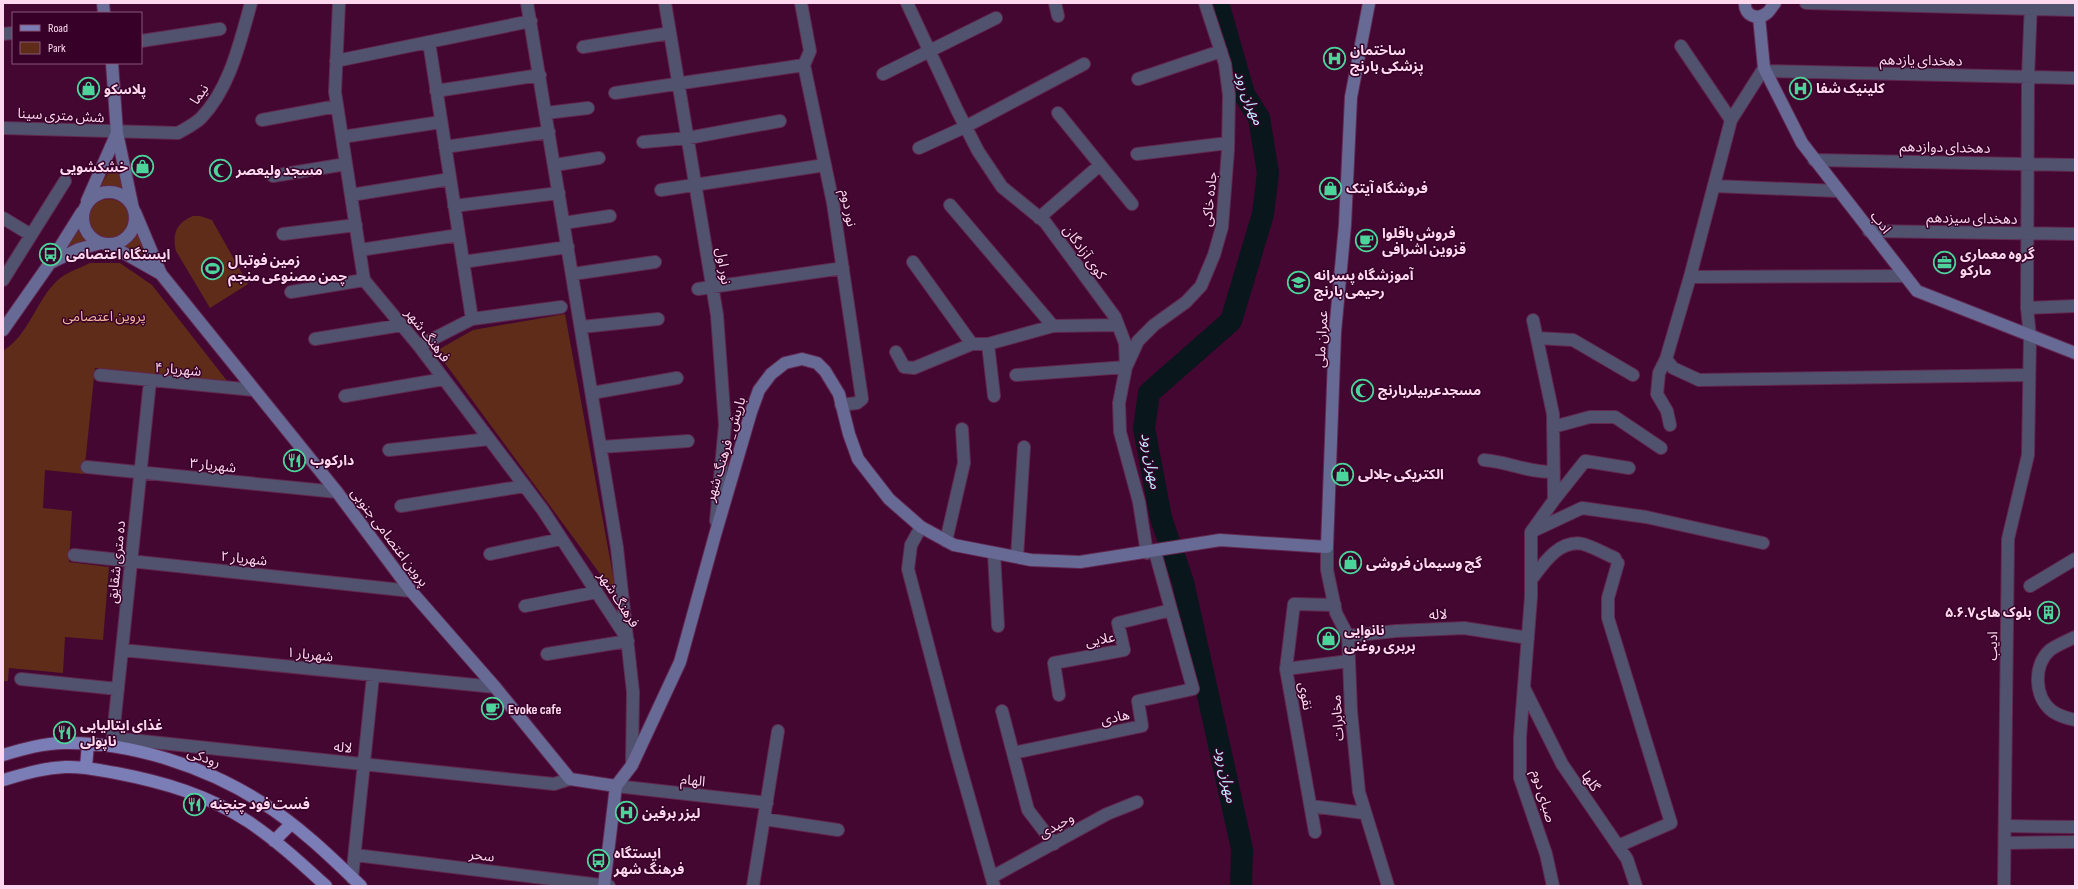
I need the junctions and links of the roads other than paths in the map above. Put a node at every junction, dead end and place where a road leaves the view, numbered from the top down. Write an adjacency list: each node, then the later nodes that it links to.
1 (251, 3): 51 (street, نیما)
2 (339, 3): 27 (street)
3 (527, 3): 18 (street, فرهنگ شهر)
4 (665, 3): 20 (street, نور اول)
5 (801, 3): 30 (street, نور دوم)
6 (907, 3): 25 (street, کوی آزادگان)
7 (1055, 3): 15 (street)
8 (1205, 3): 26 (street, جاده خاکی)
9 (1369, 3): 166 (main road, عمران ملی)
10 (1775, 3): 16 (main road)
11 (1806, 3): 13 (street)
12 (1744, 4): 16 (main road)
13 (2031, 6): 14 (street); 34 (street, ادیب)
14 (2075, 10)
15 (1058, 16)
16 (1759, 16): 31 (main road, ادب)
17 (996, 18): 25 (street)
18 (531, 21): 22 (street); 33 (street, فرهنگ شهر)
19 (220, 30): 21 (street)
20 (670, 33): 24 (street); 37 (street, نور اول)
21 (142, 41)
22 (429, 42): 27 (street); 38 (street)
23 (1681, 46): 45 (street)
24 (583, 47)
25 (929, 51): 32 (street); 48 (street, کوی آزادگان)
26 (1221, 51): 36 (street); 55 (street, جاده خاکی)
27 (336, 61): 40 (street)
28 (112, 64): 51 (main road)
29 (1084, 64): 48 (street)
30 (804, 65): 37 (street); 64 (street, نور دوم)
31 (1765, 69): 34 (street, دهخدای یازدهم); 45 (street); 60 (main road, ادب)
32 (883, 74)
33 (540, 75): 38 (street); 42 (street, فرهنگ شهر)
34 (2028, 77): 35 (street, دهخدای یازدهم); 62 (street, ادیب)
35 (2075, 78)
36 (1138, 79)
37 (679, 84): 39 (street); 53 (street, نور اول)
38 (436, 91): 47 (street)
39 (615, 93)
40 (337, 106): 44 (street); 52 (street)
41 (588, 108): 42 (street)
42 (546, 113): 50 (street, فرهنگ شهر)
43 (1058, 113): 65 (street)
44 (262, 120)
45 (1731, 120): 71 (street)
46 (780, 121): 53 (street)
47 (441, 122): 52 (street); 56 (street)
48 (965, 126): 57 (street); 83 (street, کوی آزادگان)
49 (3, 128): 51 (street, شش متری سینا)
50 (549, 132): 56 (street); 63 (street, فرهنگ شهر)
51 (117, 133): 79 (main road); 80 (main road)
52 (342, 137): 61 (street)
53 (688, 138): 54 (street); 70 (street, نور اول)
54 (643, 142)
55 (1228, 143): 58 (street); 129 (street, جاده خاکی)
56 (445, 147): 68 (street)
57 (919, 148)
58 (1137, 154)
59 (599, 158): 63 (street)
60 (1814, 160): 62 (street, دهخدای دوازدهم); 73 (main road, ادب)
61 (346, 164): 67 (street); 75 (street)
62 (2028, 164): 66 (street, دهخدای دوازدهم); 88 (street, ادیب)
63 (555, 165): 74 (street, فرهنگ شهر)
64 (825, 165): 70 (street); 99 (street, نور دوم)
65 (1100, 165): 76 (street); 83 (street)
66 (2075, 165)
67 (273, 176)
68 (450, 179): 75 (street); 78 (street)
69 (65, 181): 90 (street)
70 (695, 185): 72 (street); 106 (street, نور اول)
71 (1714, 186): 73 (street); 103 (street)
72 (661, 190)
73 (1838, 191): 86 (main road, ادب)
74 (559, 193): 78 (street); 84 (street, فرهنگ شهر)
75 (351, 195): 85 (street)
76 (1132, 204)
77 (950, 205): 117 (street)
78 (454, 206): 91 (street)
79 (85, 207): 80 (main road); 92 (main road); 98 (main road)
80 (134, 209): 92 (main road); 100 (main road, پروین اعتصامی جنوبی)
81 (610, 216): 84 (street)
82 (3, 218): 90 (street)
83 (1039, 218): 116 (street, کوی آزادگان)
84 (564, 223): 93 (street, فرهنگ شهر)
85 (356, 225): 87 (street); 94 (street)
86 (1869, 230): 88 (street, دهخدای سیزدهم); 102 (main road, ادب)
87 (283, 234)
88 (2028, 234): 89 (street, دهخدای سیزدهم); 111 (street, ادیب)
89 (2075, 234)
90 (31, 235): 104 (street)
91 (459, 235): 94 (street); 95 (street)
92 (104, 244): 98 (main road); 100 (main road, پروین اعتصامی جنوبی)
93 (568, 247): 95 (street); 101 (street, فرهنگ شهر)
94 (360, 250): 105 (street)
95 (463, 262): 112 (street)
96 (655, 262): 101 (street)
97 (914, 262): 123 (street)
98 (50, 263): 119 (main road)
99 (843, 268): 106 (street); 141 (street, نور دوم)
100 (161, 274): 137 (main road, پروین اعتصامی جنوبی)
101 (572, 274): 118 (street, فرهنگ شهر)
102 (1906, 276): 103 (street); 120 (main road, ادب)
103 (1690, 277): 128 (street)
104 (3, 280)
105 (364, 280): 108 (street); 115 (street, فرهنگ شهر)
106 (712, 287): 107 (street); 162 (street, نور اول)
107 (698, 289)
108 (291, 292)
109 (2075, 306): 111 (street)
110 (561, 307): 112 (street)
111 (2027, 308): 120 (street, ادیب)
112 (472, 319): 125 (street)
113 (658, 319): 118 (street)
114 (1533, 320): 121 (street)
115 (402, 325): 122 (street); 125 (street, فرهنگ شهر)
116 (1118, 325): 117 (street); 129 (street, کوی آزادگان)
117 (1053, 326): 124 (street)
118 (581, 327): 138 (street, فرهنگ شهر)
119 (3, 330)
120 (2030, 336): 127 (main road, ادب); 133 (street, ادیب)
121 (1537, 338): 132 (street); 143 (street)
122 (315, 339)
123 (972, 344): 124 (street); 126 (street)
124 (988, 344): 140 (street)
125 (419, 346): 134 (street, فرهنگ شهر)
126 (896, 352)
127 (2075, 352)
128 (1666, 359): 133 (street); 142 (street)
129 (1126, 367): 131 (street); 167 (street, کوی آزادگان)
130 (100, 375): 136 (street, شهریار ۴)
131 (1016, 375)
132 (1633, 375)
133 (2029, 375): 216 (street, ادیب)
134 (444, 378): 139 (street); 145 (street, فرهنگ شهر)
135 (677, 378): 138 (street)
136 (150, 381): 137 (street, شهریار ۴); 155 (street, ده متری شقایق)
137 (254, 390): 157 (main road, پروین اعتصامی جنوبی)
138 (592, 393): 147 (street, فرهنگ شهر)
139 (344, 396)
140 (994, 396)
141 (841, 405): 160 (main road, باریش _ فرهنگ شهر); 162 (main road, باریش _ فرهنگ شهر)
142 (1670, 425)
143 (1553, 427): 149 (street); 154 (street)
144 (962, 429): 164 (street)
145 (489, 439): 150 (street); 156 (street, فرهنگ شهر)
146 (688, 441): 147 (street)
147 (601, 447): 185 (street, فرهنگ شهر)
148 (1024, 447): 171 (street)
149 (1661, 448)
150 (389, 450)
151 (1484, 460): 154 (street)
152 (87, 467): 155 (street, شهریار ۳)
153 (1629, 468): 158 (street)
154 (1554, 472): 158 (street)
155 (140, 473): 157 (street, شهریار ۳); 173 (street, ده متری شقایق)
156 (525, 486): 159 (street); 163 (street, فرهنگ شهر)
157 (337, 492): 176 (main road, پروین اعتصامی جنوبی)
158 (1554, 500): 161 (street)
159 (401, 506)
160 (921, 527): 164 (main road, باریش _ فرهنگ شهر); 227 (street)
161 (1531, 532): 165 (street); 174 (street, صبای دوم)
162 (715, 535): 205 (main road, باریش _ فرهنگ شهر)
163 (562, 539): 169 (street); 177 (street, فرهنگ شهر)
164 (946, 541): 168 (main road, باریش _ فرهنگ شهر)
165 (1763, 543)
166 (1327, 548): 167 (main road, باریش _ فرهنگ شهر); 178 (street, مخابرات)
167 (1151, 552): 171 (main road, باریش _ فرهنگ شهر); 180 (street, کوی آزادگان)
168 (994, 553): 171 (main road, باریش _ فرهنگ شهر); 181 (street)
169 (490, 554)
170 (74, 555): 173 (street, شهریار ۲)
171 (1016, 557)
172 (2075, 559): 175 (street)
173 (131, 560): 176 (street, شهریار ۲); 186 (street, ده متری شقایق)
174 (1531, 580): 184 (street, صبای دوم); 224 (street)
175 (2030, 586)
176 (411, 591): 192 (main road, پروین اعتصامی جنوبی)
177 (597, 592): 179 (street); 185 (street, فرهنگ شهر)
178 (1335, 605): 182 (street, مخابرات); 189 (street, نقوی)
179 (525, 606)
180 (1171, 610): 195 (street, کوی آزادگان); 196 (street, علایی)
181 (998, 626)
182 (1348, 636): 184 (street, لاله); 188 (street, مخابرات)
183 (2075, 637): 198 (street)
184 (1528, 638): 194 (street, صبای دوم)
185 (628, 641): 187 (street); 205 (street)
186 (122, 650): 190 (street, شهریار ۱); 193 (street, ده متری شقایق)
187 (547, 654)
188 (1349, 661): 189 (street); 213 (street, مخابرات)
189 (1286, 669): 212 (street, نقوی)
190 (373, 676): 192 (street, شهریار ۱); 204 (street)
191 (21, 679): 193 (street)
192 (495, 687): 207 (main road, پروین اعتصامی جنوبی)
193 (118, 689): 200 (street, ده متری شقایق)
194 (1524, 689): 224 (street, گلها); 232 (street, صبای دوم)
195 (1193, 690): 202 (street, هادی)
196 (1059, 695)
197 (1002, 712): 202 (street)
198 (2075, 720)
199 (778, 731): 211 (street)
200 (112, 742): 201 (main road, رودکى); 204 (street, لاله); 215 (main road, رودکى)
201 (88, 744): 203 (main road, رودکى); 206 (main road)
202 (1013, 753): 222 (street)
203 (3, 755)
204 (364, 765): 207 (street, لاله); 225 (street)
205 (632, 765): 209 (main road, باریش _ فرهنگ شهر)
206 (86, 767): 208 (main road); 220 (main road)
207 (570, 779): 209 (main road)
208 (3, 780)
209 (616, 786): 211 (street, الهام); 229 (main road)
210 (1137, 802): 222 (street, وحیدی)
211 (767, 803): 214 (street)
212 (1310, 806): 213 (street); 219 (street, نقوی)
213 (1364, 813): 231 (street, مخابرات)
214 (764, 819): 218 (street); 230 (street)
215 (291, 824): 220 (main road); 226 (main road, رودکى)
216 (2006, 826): 217 (street); 223 (street, ادیب)
217 (2075, 827)
218 (838, 830)
219 (1315, 832)
220 (274, 841): 228 (main road)
221 (2075, 842): 223 (street)
222 (1054, 844): 227 (street, وحیدی)
223 (2005, 844): 234 (street, ادیب)
224 (1618, 846): 233 (street, گلها)
225 (355, 855): 226 (street); 229 (street, سحر)
226 (357, 882)
227 (993, 882)
228 (326, 886)
229 (606, 886)
230 (753, 886)
231 (1388, 886)
232 (1553, 886)
233 (1636, 886)
234 (2004, 886)

